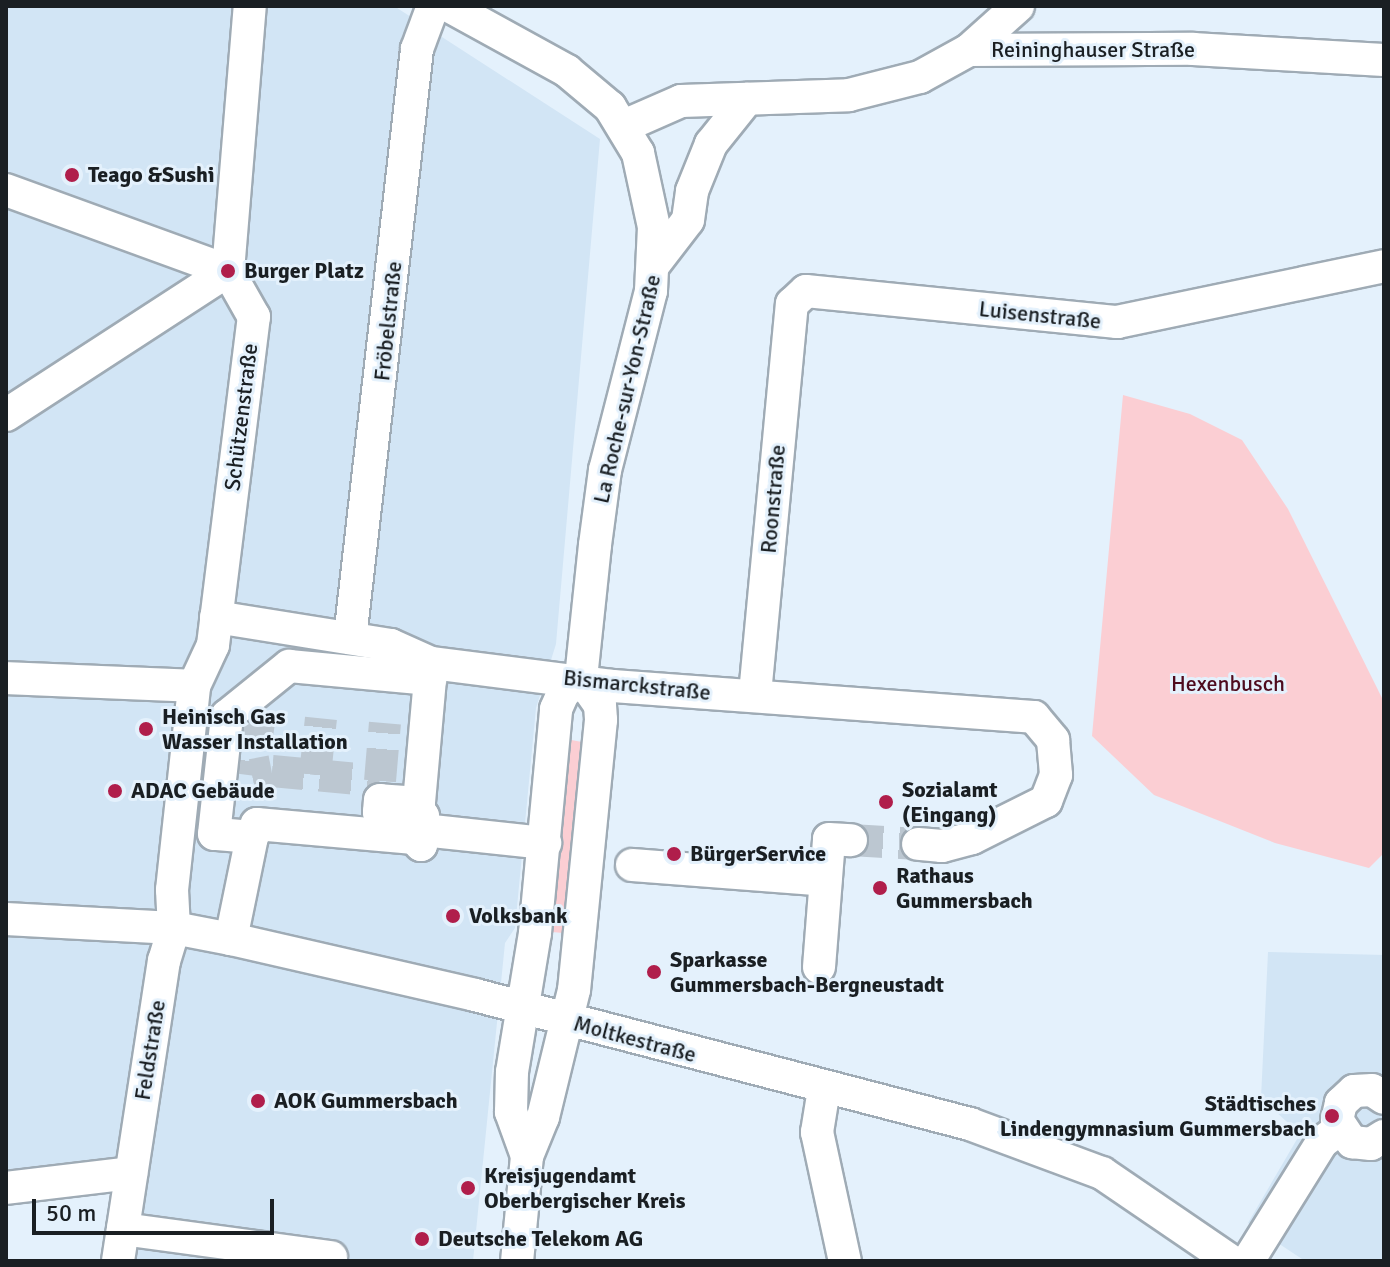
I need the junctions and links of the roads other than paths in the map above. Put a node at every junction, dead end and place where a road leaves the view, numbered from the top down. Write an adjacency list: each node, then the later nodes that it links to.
1 (250, 6): 13 (street)
2 (433, 6): 17 (street, Fröbelstraße)
3 (449, 6): 5 (street, La Roche-sur-Yon-Straße)
4 (1018, 6): 6 (street)
5 (494, 18): 9 (street, La Roche-sur-Yon-Straße)
6 (969, 50): 7 (street, Reininghauser Straße); 8 (street, Reininghauser Straße)
7 (1384, 60)
8 (747, 99): 9 (street, Reininghauser Straße); 11 (street)
9 (624, 126): 11 (street, La Roche-sur-Yon-Straße)
10 (6, 190): 13 (street)
11 (655, 263): 20 (street, La Roche-sur-Yon-Straße)
12 (1384, 266): 14 (street, Luisenstraße)
13 (228, 271): 15 (street); 16 (street, Schützenstraße)
14 (792, 304): 22 (street, Roonstraße)
15 (6, 415)
16 (216, 617): 17 (street, Bismarckstraße); 21 (street, Schützenstraße)
17 (350, 638): 18 (street, Bismarckstraße)
18 (402, 663): 20 (street, Bismarckstraße); 23 (street); 24 (street)
19 (6, 678): 21 (street)
20 (581, 678): 22 (street, Bismarckstraße); 26 (street); 35 (street)
21 (194, 686): 31 (street, Schützenstraße)
22 (755, 694): 27 (street, Bismarckstraße)
23 (423, 830): 24 (street); 26 (street)
24 (252, 837): 32 (street)
25 (851, 840): 29 (street)
26 (545, 843): 34 (street)
27 (918, 844)
28 (632, 865): 29 (street)
29 (825, 880): 33 (street)
30 (6, 919): 31 (street, Moltkestraße)
31 (174, 928): 32 (street, Moltkestraße); 41 (street, Feldstraße)
32 (231, 939): 34 (street, Moltkestraße)
33 (819, 967)
34 (523, 1008): 35 (street, Moltkestraße); 40 (street)
35 (568, 1020): 36 (street, Moltkestraße); 40 (street)
36 (824, 1089): 47 (street); 48 (street, Moltkestraße)
37 (1384, 1098): 38 (street)
38 (1340, 1129): 39 (street); 49 (street)
39 (1384, 1136)
40 (527, 1156): 46 (street)
41 (131, 1173): 42 (street); 43 (street, Feldstraße)
42 (6, 1188)
43 (123, 1229): 44 (street); 45 (street, Feldstraße)
44 (331, 1257)
45 (118, 1261)
46 (517, 1261)
47 (845, 1261)
48 (1231, 1261)
49 (1248, 1261)

